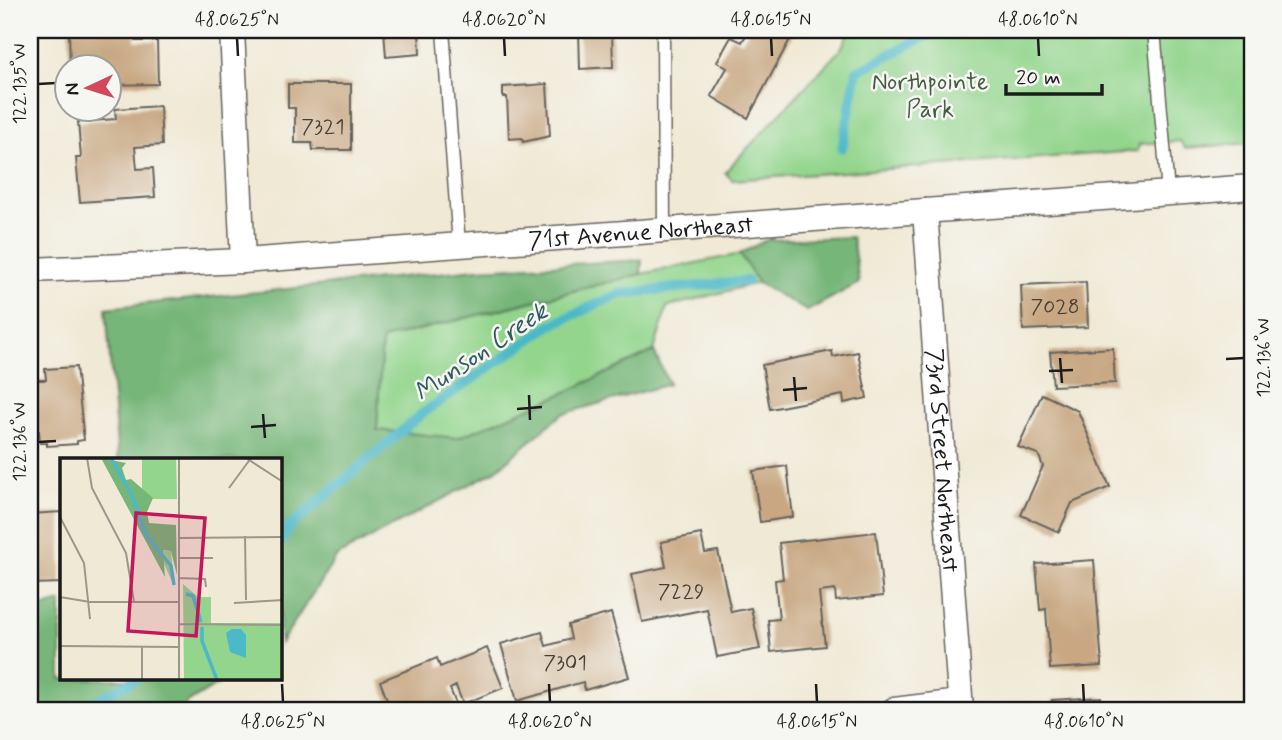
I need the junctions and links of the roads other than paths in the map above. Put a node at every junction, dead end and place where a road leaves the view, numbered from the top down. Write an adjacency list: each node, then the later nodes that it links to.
1 (232, 30): 10 (street)
2 (443, 30): 9 (lane)
3 (663, 30): 8 (lane)
4 (1154, 30): 6 (lane)
5 (1252, 187): 6 (street, 71st Avenue Northeast)
6 (1168, 193): 7 (street, 71st Avenue Northeast)
7 (925, 211): 8 (street, 71st Avenue Northeast); 12 (street, 73rd Street Northeast)
8 (664, 230): 9 (street, 71st Avenue Northeast)
9 (459, 245): 10 (street, 71st Avenue Northeast)
10 (243, 261): 11 (street, 71st Avenue Northeast)
11 (30, 270)
12 (960, 706): 13 (street)
13 (894, 710)

